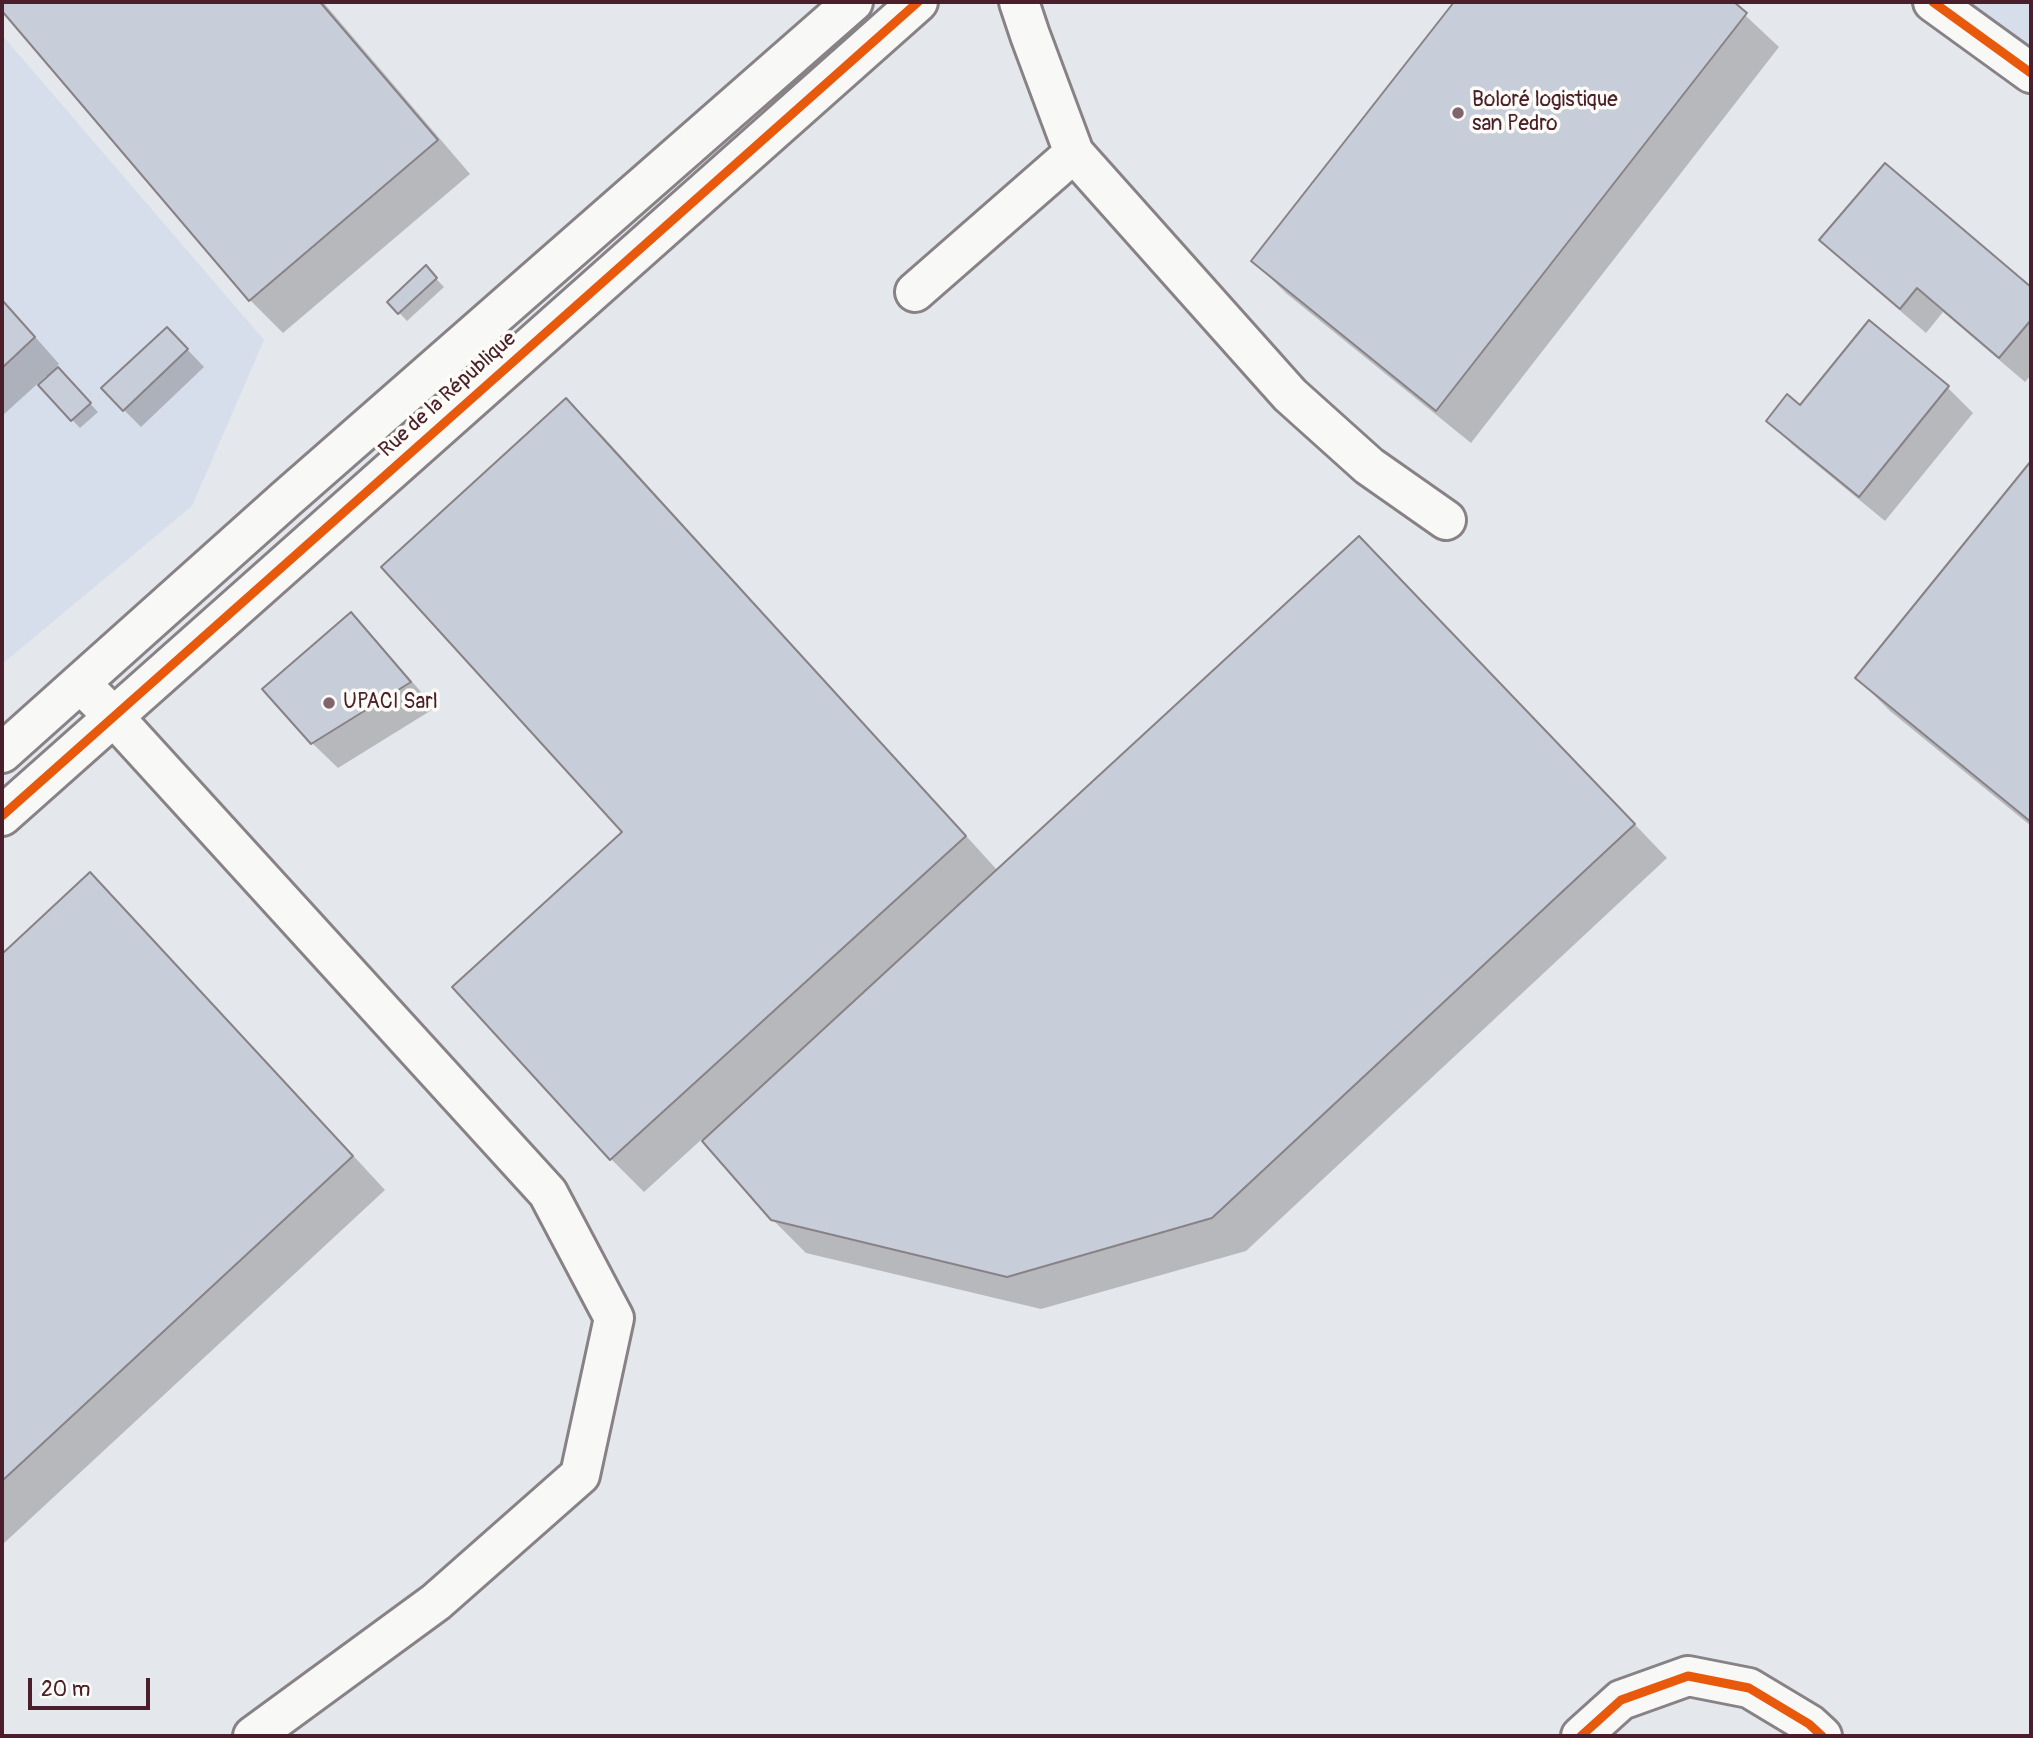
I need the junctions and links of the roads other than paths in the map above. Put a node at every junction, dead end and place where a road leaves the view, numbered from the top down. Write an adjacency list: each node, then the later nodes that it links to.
1 (853, 2): 9 (street, Rue de la République)
2 (918, 2): 10 (street, Rue de la République)
3 (1019, 2): 6 (street)
4 (1933, 2): 5 (street)
5 (2031, 73)
6 (1074, 153): 7 (street); 8 (street)
7 (915, 292)
8 (1446, 520)
9 (80, 683): 10 (street); 11 (street, Rue de la République)
10 (113, 716): 12 (street, Rue de la République); 13 (street)
11 (2, 753)
12 (2, 816)
13 (253, 1736)
14 (1581, 1736): 15 (street)
15 (1822, 1736)

